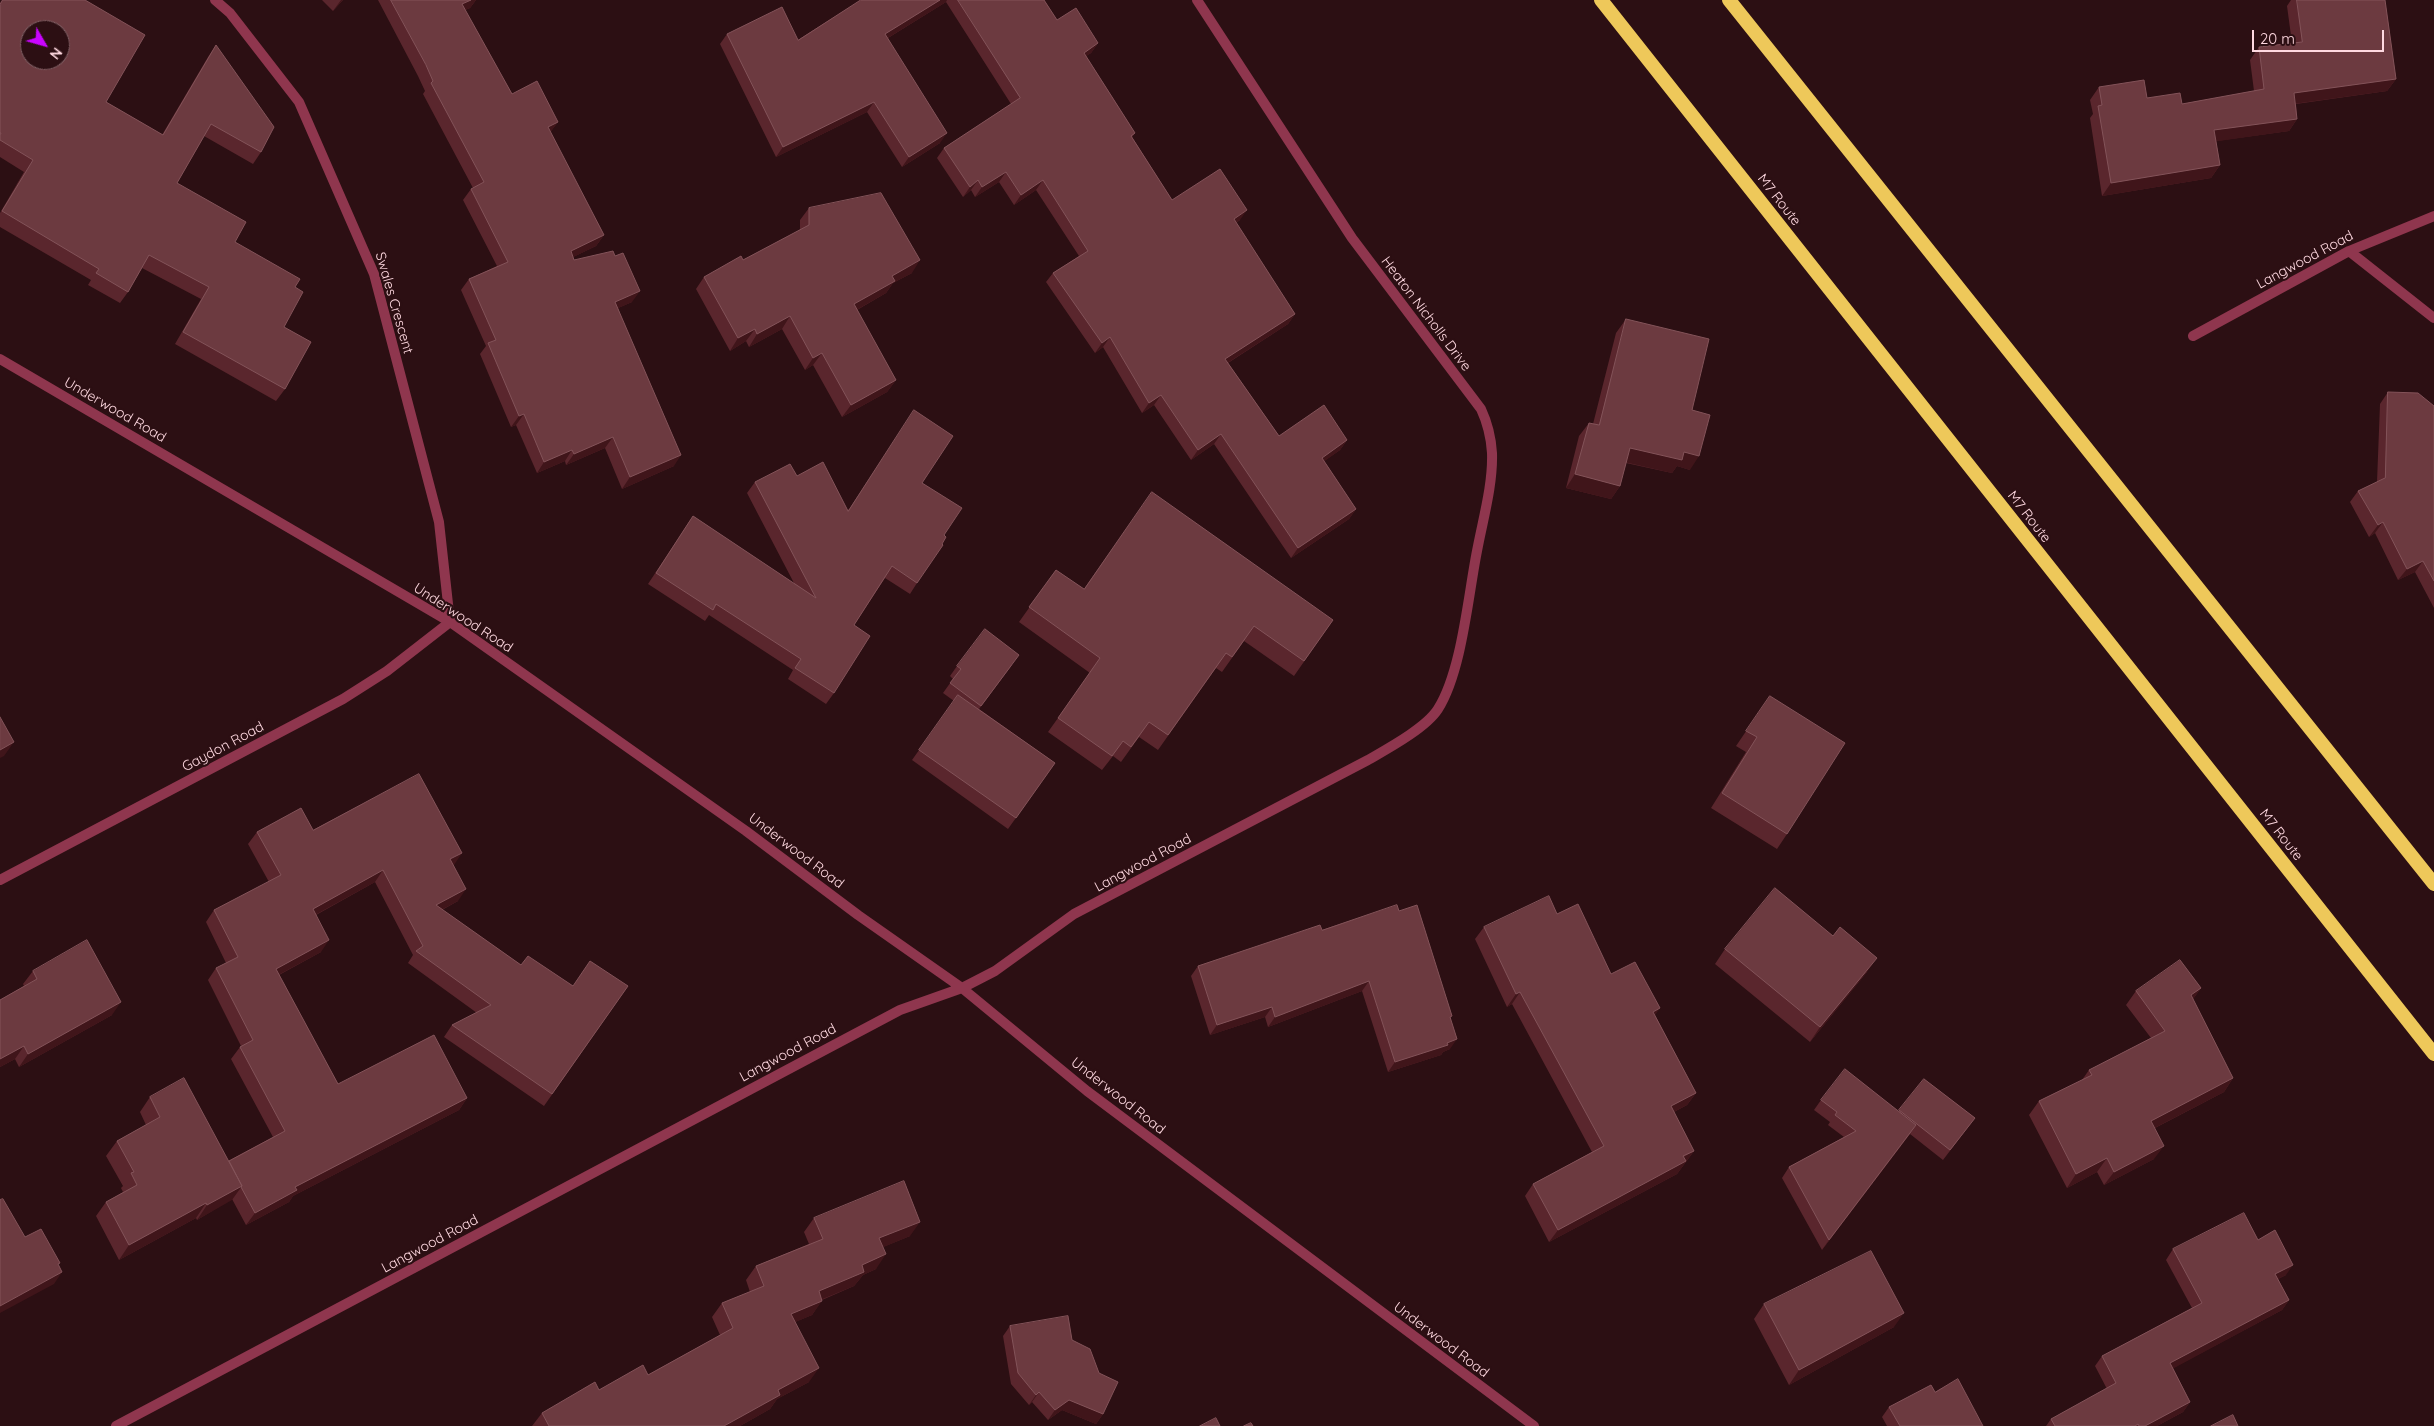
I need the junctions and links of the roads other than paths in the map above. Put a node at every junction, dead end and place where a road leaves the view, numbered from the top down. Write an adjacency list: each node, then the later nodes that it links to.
1 (215, 0): 10 (street, Swales Crescent)
2 (1197, 0): 11 (street, Heaton Nicholls Drive)
3 (1601, 0): 15 (highway, M7 Route)
4 (1729, 0): 13 (highway)
5 (2434, 216): 6 (street, Langwood Road)
6 (2349, 251): 7 (street); 8 (street, Langwood Road)
7 (2434, 318)
8 (2193, 336)
9 (0, 359): 10 (street, Underwood Road)
10 (450, 622): 12 (street, Gaydon Road); 14 (street, Underwood Road)
11 (1451, 683): 14 (street, Langwood Road)
12 (0, 880)
13 (2434, 884)
14 (962, 988): 16 (street, Langwood Road); 17 (street, Underwood Road)
15 (2434, 1054)
16 (116, 1426)
17 (1534, 1426)

